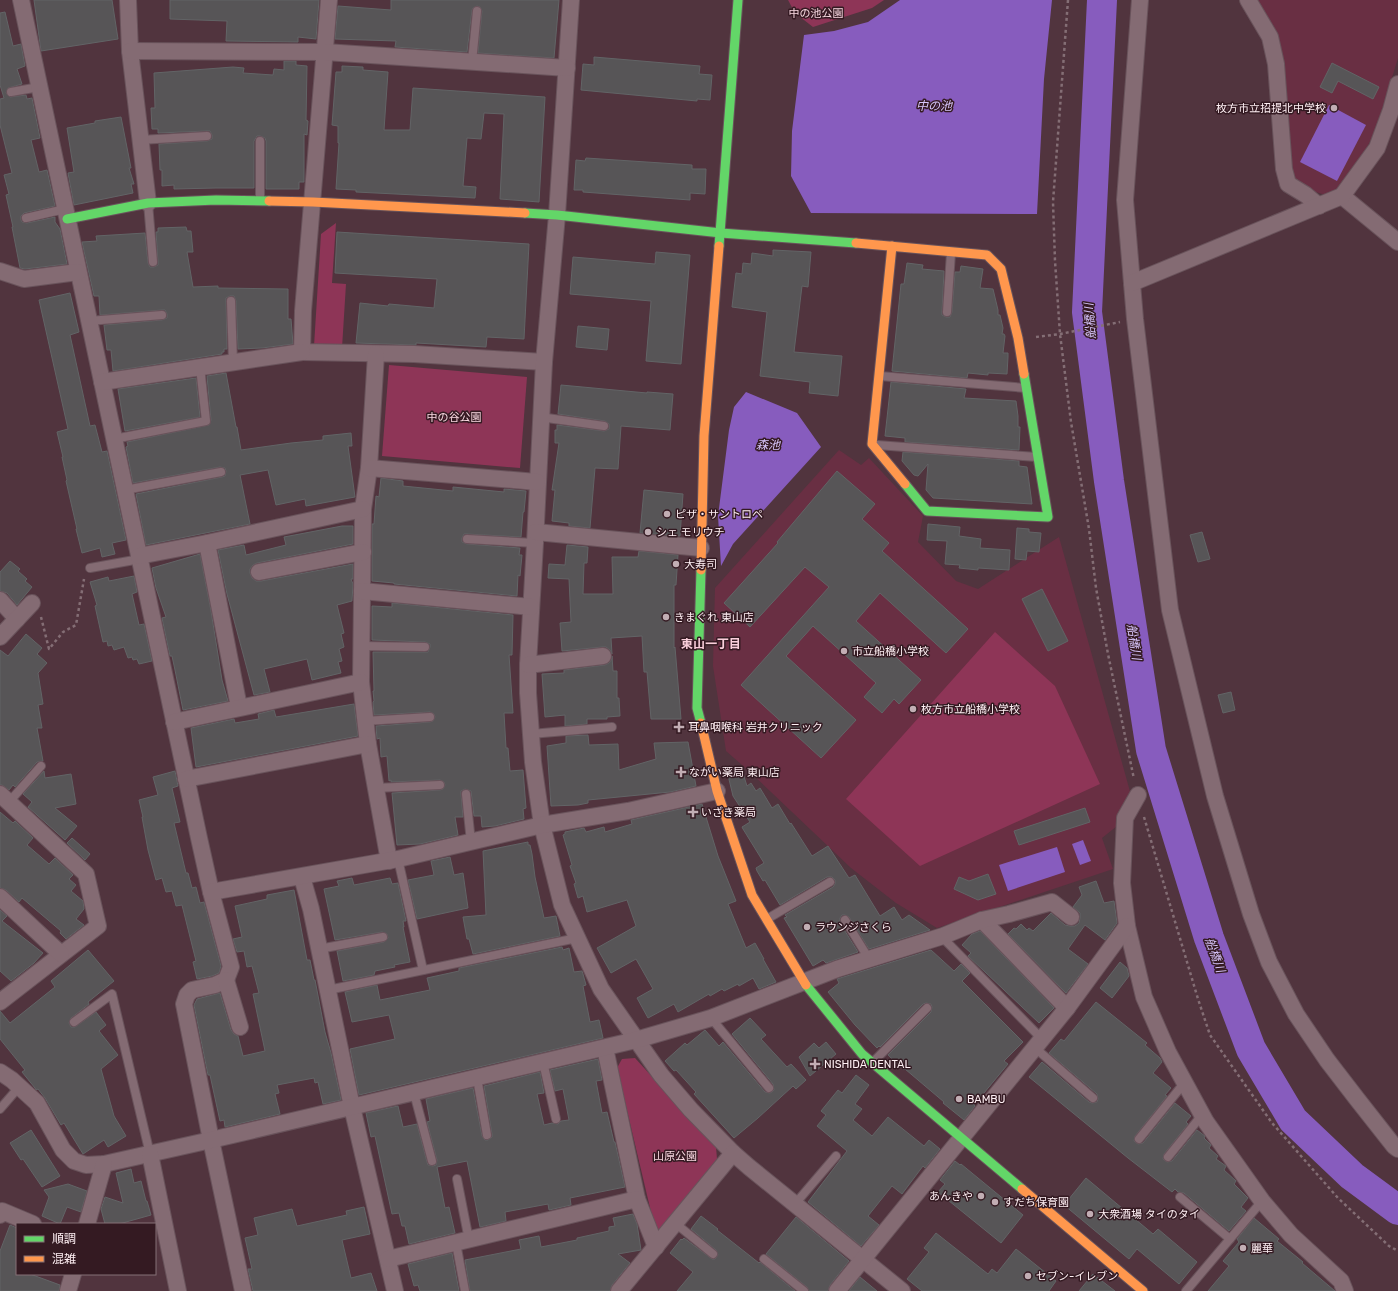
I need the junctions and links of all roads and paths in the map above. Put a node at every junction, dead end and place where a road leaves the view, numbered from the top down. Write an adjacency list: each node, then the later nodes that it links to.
1 (21, 0): 15 (street)
2 (128, 0): 10 (street)
3 (330, 0): 11 (street)
4 (571, 0): 13 (street)
5 (738, 0): 28 (street)
6 (1068, 0): 41 (path)
7 (1140, 0): 35 (street)
8 (1248, 0): 24 (street)
9 (477, 11): 12 (lane)
10 (130, 51): 11 (street); 18 (street)
11 (325, 52): 12 (street); 22 (street)
12 (472, 62): 13 (street)
13 (567, 68): 26 (street)
14 (1398, 84): 20 (street)
15 (39, 86): 16 (lane); 25 (street)
16 (11, 92)
17 (207, 136): 18 (lane)
18 (140, 140): 23 (street)
19 (260, 141): 21 (lane)
20 (1342, 196): 24 (street); 29 (street)
21 (260, 201): 22 (street); 23 (street)
22 (313, 202): 26 (street); 42 (street)
23 (148, 203): 25 (street); 32 (lane)
24 (1319, 206): 35 (street)
25 (66, 214): 27 (lane); 34 (street)
26 (557, 215): 28 (street); 45 (street)
27 (26, 218)
28 (721, 233): 30 (street); 63 (street)
29 (1398, 242)
30 (892, 246): 31 (street); 47 (street)
31 (951, 252): 37 (lane); 49 (street)
32 (153, 262)
33 (0, 271): 34 (street)
34 (78, 272): 40 (street)
35 (1132, 283): 39 (street)
36 (231, 301): 44 (lane)
37 (947, 312)
38 (162, 315): 40 (lane)
39 (1136, 319): 41 (path); 142 (street)
40 (89, 321): 48 (street)
41 (1060, 334): 92 (path)
42 (302, 352): 43 (street); 44 (street)
43 (376, 354): 45 (street); 55 (street)
44 (233, 362): 46 (street)
45 (544, 362): 50 (street)
46 (200, 367): 48 (street); 52 (lane)
47 (879, 376): 49 (lane); 53 (street)
48 (102, 382): 52 (street)
49 (1026, 388): 54 (street)
50 (540, 417): 51 (lane); 57 (street)
51 (604, 426)
52 (114, 438): 58 (street)
53 (872, 444): 54 (lane); 54 (street)
54 (1038, 457)
55 (369, 468): 57 (street); 59 (street)
56 (222, 472): 58 (lane)
57 (538, 482): 60 (street)
58 (125, 490): 65 (street)
59 (363, 509): 62 (street); 64 (street)
60 (535, 538): 61 (lane); 63 (street); 71 (street)
61 (467, 539)
62 (207, 543): 65 (street); 79 (street)
63 (702, 548): 90 (street)
64 (363, 552): 67 (street); 68 (street)
65 (140, 558): 66 (lane); 82 (street)
66 (90, 568): 70 (path)
67 (260, 572)
68 (362, 591): 71 (street); 74 (street)
69 (0, 600): 72 (street)
70 (36, 607): 72 (street)
71 (531, 607): 77 (street)
72 (17, 618): 73 (street)
73 (0, 637)
74 (362, 646): 75 (lane); 78 (street)
75 (425, 647)
76 (603, 656): 77 (street)
77 (528, 665): 84 (street)
78 (361, 682): 79 (street); 81 (street)
79 (239, 707): 82 (street)
80 (430, 717): 81 (lane)
81 (365, 721): 85 (street)
82 (174, 722): 87 (street)
83 (612, 727): 84 (lane)
84 (531, 734): 94 (street)
85 (368, 744): 87 (street); 89 (street)
86 (41, 766): 93 (lane)
87 (186, 779): 99 (street)
88 (440, 785): 89 (lane)
89 (376, 788): 96 (street)
90 (717, 791): 94 (street); 102 (street)
91 (466, 794): 95 (lane)
92 (1138, 795): 105 (street); 161 (path)
93 (4, 798): 110 (street)
94 (542, 825): 95 (street); 108 (street)
95 (471, 842): 96 (street)
96 (394, 860): 97 (street); 112 (lane)
97 (302, 877): 99 (street); 109 (street)
98 (830, 882): 102 (lane)
99 (211, 892): 113 (street)
100 (0, 897): 110 (street)
101 (1070, 917): 104 (street)
102 (767, 920): 114 (street)
103 (845, 920): 111 (lane)
104 (982, 920): 106 (street); 118 (street)
105 (1127, 926): 118 (street); 129 (street)
106 (941, 936): 111 (street); 123 (lane)
107 (383, 937): 109 (lane)
108 (577, 938): 112 (lane); 122 (street)
109 (319, 949): 115 (street)
110 (61, 954): 116 (street)
111 (869, 959): 114 (street)
112 (423, 970): 115 (lane)
113 (226, 980): 121 (street); 141 (street)
114 (804, 983): 119 (street); 126 (street)
115 (328, 990): 134 (street)
116 (2, 996)
117 (928, 1008): 126 (lane)
118 (1067, 1008): 123 (street)
119 (711, 1018): 122 (street); 131 (lane)
120 (74, 1022): 144 (lane)
121 (240, 1027)
122 (636, 1040): 124 (street); 143 (street)
123 (1038, 1043): 133 (lane); 139 (street)
124 (605, 1048): 125 (street); 151 (street)
125 (543, 1062): 128 (street); 137 (lane)
126 (872, 1062): 139 (street)
127 (0, 1072): 130 (street)
128 (477, 1078): 132 (street); 138 (lane)
129 (1185, 1082): 136 (street); 140 (lane)
130 (20, 1087): 135 (lane); 148 (street)
131 (769, 1088)
132 (414, 1093): 134 (street); 147 (lane)
133 (1093, 1098)
134 (352, 1107): 141 (street); 163 (street)
135 (0, 1109)
136 (1202, 1115): 146 (lane); 152 (street)
137 (556, 1119)
138 (487, 1135)
139 (961, 1138): 165 (street); 176 (street)
140 (1140, 1139)
141 (211, 1140): 144 (street); 169 (street)
142 (1397, 1145)
143 (734, 1153): 153 (street); 157 (street)
144 (150, 1154): 148 (street); 168 (street)
145 (836, 1156): 153 (lane)
146 (1168, 1157)
147 (432, 1161)
148 (104, 1164): 156 (street)
149 (456, 1179): 159 (lane)
150 (1180, 1197): 158 (lane)
151 (637, 1199): 159 (street); 160 (street)
152 (1262, 1201): 158 (lane); 178 (street)
153 (795, 1204): 165 (street)
154 (0, 1215): 155 (street)
155 (31, 1223)
156 (87, 1223)
157 (675, 1223): 160 (street); 162 (lane)
158 (1230, 1239): 177 (lane)
159 (462, 1241): 163 (street); 171 (lane)
160 (656, 1247): 172 (street)
161 (1398, 1251)
162 (713, 1254)
163 (388, 1259): 170 (street)
164 (764, 1259): 173 (lane)
165 (862, 1259): 174 (street); 175 (street)
166 (73, 1275): 167 (street)
167 (68, 1291)
168 (178, 1291)
169 (244, 1291)
170 (395, 1291)
171 (465, 1291)
172 (618, 1291)
173 (804, 1291)
174 (837, 1291)
175 (902, 1291)
176 (1143, 1291)
177 (1186, 1291)
178 (1345, 1291)

